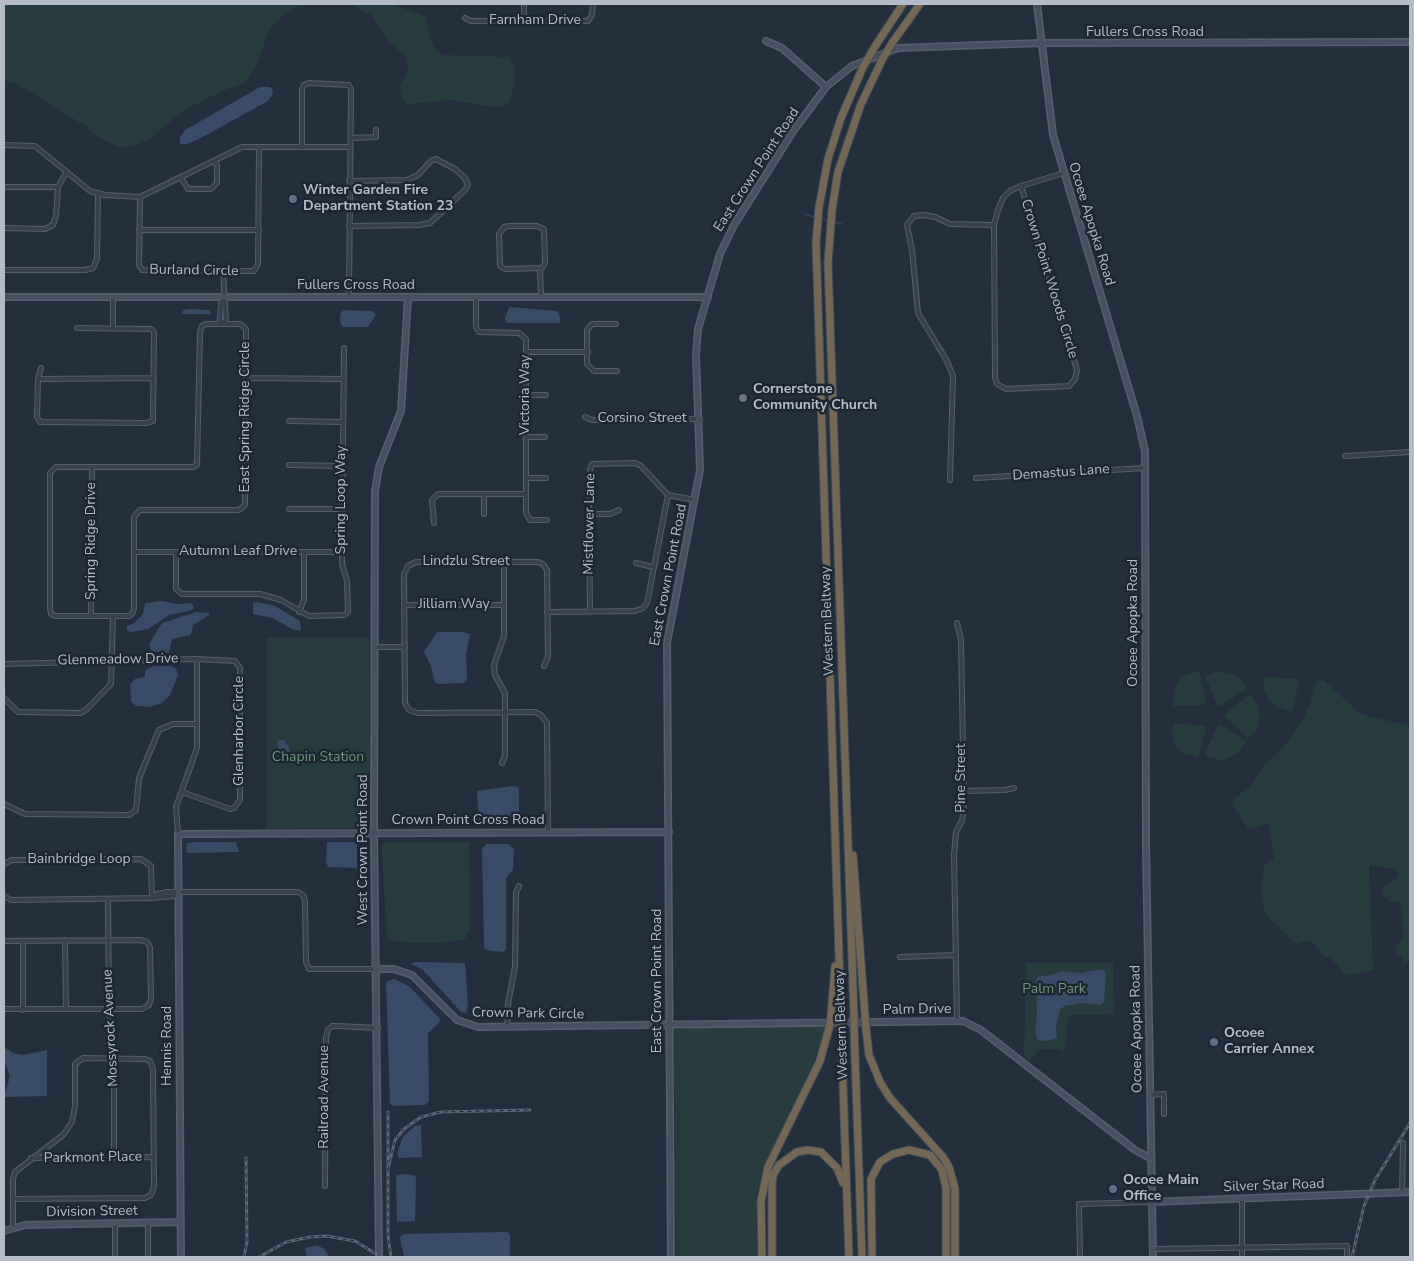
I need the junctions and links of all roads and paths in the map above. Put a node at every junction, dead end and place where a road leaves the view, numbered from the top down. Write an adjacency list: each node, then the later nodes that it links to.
1 (524, 4): 7 (street)
2 (592, 4): 7 (street, Farnham Drive)
3 (903, 4): 124 (highway, Western Beltway, bridge)
4 (920, 4): 11 (highway, Western Beltway, bridge)
5 (1037, 4): 10 (street, Ocoee Apopka Road)
6 (465, 18): 7 (street, Farnham Drive)
7 (524, 21)
8 (766, 41): 12 (street)
9 (1410, 42): 10 (street, Fullers Cross Road)
10 (1041, 43): 11 (street, Fullers Cross Road); 21 (street, Ocoee Apopka Road)
11 (881, 56): 12 (street, East Crown Point Road); 112 (highway, Western Beltway)
12 (826, 87): 42 (street, East Crown Point Road)
13 (376, 130): 14 (street)
14 (351, 138): 17 (street); 18 (street)
15 (4, 145): 20 (street)
16 (259, 147): 17 (street); 19 (street); 33 (street, Burland Circle)
17 (302, 147): 18 (street)
18 (351, 147): 23 (street)
19 (214, 161): 22 (street); 22 (street)
20 (66, 173): 26 (street); 27 (street)
21 (1064, 173): 24 (street, Crown Point Woods Circle); 71 (street, Ocoee Apopka Road)
22 (181, 178): 28 (street)
23 (349, 181): 30 (street); 30 (street)
24 (1021, 186): 29 (street, Crown Point Woods Circle); 29 (street, Crown Point Woods Circle)
25 (4, 187): 26 (street)
26 (58, 187): 31 (street)
27 (98, 194): 28 (street); 35 (street)
28 (140, 197): 32 (street, Burland Circle)
29 (994, 225): 75 (street)
30 (349, 226): 44 (street)
31 (4, 228)
32 (139, 230): 33 (street); 36 (street, Burland Circle)
33 (259, 230): 36 (street, Burland Circle)
34 (540, 269): 34 (street); 41 (street)
35 (4, 270)
36 (223, 271): 43 (street)
37 (4, 297): 38 (street, Fullers Cross Road)
38 (113, 297): 43 (street, Fullers Cross Road); 47 (street)
39 (408, 297): 40 (street, Fullers Cross Road); 44 (street, Fullers Cross Road); 102 (street, West Crown Point Road)
40 (476, 297): 41 (street, Fullers Cross Road); 50 (street, Victoria Way)
41 (540, 297): 42 (street, Fullers Cross Road)
42 (708, 297): 61 (street, East Crown Point Road)
43 (223, 298): 44 (street, Fullers Cross Road); 45 (street)
44 (349, 298)
45 (223, 324): 55 (street, East Spring Ridge Circle); 70 (street)
46 (616, 324): 51 (street)
47 (113, 327): 48 (street); 54 (street)
48 (77, 328)
49 (344, 348): 57 (street, Spring Loop Way)
50 (526, 352): 51 (street); 58 (street, Victoria Way)
51 (588, 352): 53 (street)
52 (41, 368): 56 (street)
53 (617, 370)
54 (154, 378): 56 (street); 56 (street)
55 (246, 378): 57 (street); 87 (street, East Spring Ridge Circle)
56 (38, 379)
57 (343, 379): 63 (street, Spring Loop Way)
58 (526, 395): 59 (street); 64 (street, Victoria Way)
59 (546, 395)
60 (585, 417): 61 (street, Corsino Street)
61 (700, 419): 79 (street, East Crown Point Road)
62 (289, 422): 63 (street)
63 (343, 422): 69 (street, Spring Loop Way)
64 (526, 437): 65 (street); 72 (street, Victoria Way)
65 (544, 437)
66 (1410, 452): 67 (street)
67 (1345, 456)
68 (289, 465): 69 (street)
69 (342, 466): 81 (street, Spring Loop Way)
70 (92, 467): 99 (street, Spring Ridge Drive); 99 (street)
71 (1145, 468): 74 (street, Demastus Lane); 145 (street, Ocoee Apopka Road)
72 (526, 478): 73 (street); 77 (street, Victoria Way)
73 (546, 478)
74 (976, 478)
75 (950, 480)
76 (484, 494): 77 (street); 83 (street); 86 (street)
77 (526, 494): 85 (street, Victoria Way)
78 (668, 495): 79 (street); 84 (street, Mistflower Lane); 93 (street)
79 (695, 500): 119 (street, East Crown Point Road)
80 (289, 509): 81 (street)
81 (342, 509): 90 (street, Spring Loop Way)
82 (618, 510): 84 (street)
83 (484, 514)
84 (589, 514): 96 (street, Mistflower Lane)
85 (547, 520)
86 (434, 523)
87 (134, 552): 88 (street, Autumn Leaf Drive); 100 (street, East Spring Ridge Circle)
88 (176, 552): 89 (street, Autumn Leaf Drive); 97 (street, Spring Loop Way)
89 (304, 552): 90 (street, Autumn Leaf Drive); 97 (street)
90 (342, 552): 97 (street, Spring Loop Way)
91 (504, 562): 94 (street); 95 (street, Lindzlu Street); 98 (street, Lindzlu Street)
92 (636, 563): 93 (street)
93 (653, 567): 96 (street)
94 (504, 604): 95 (street, Jilliam Way); 110 (street)
95 (405, 605): 103 (street, Lindzlu Street)
96 (590, 611): 98 (street)
97 (299, 612)
98 (547, 612): 108 (street, Lindzlu Street)
99 (91, 616): 100 (street)
100 (113, 616): 106 (street)
101 (957, 623): 115 (street, Pine Street)
102 (375, 647): 103 (street); 118 (street, West Crown Point Road)
103 (405, 647): 110 (street, Lindzlu Street)
104 (197, 659): 105 (street, Glenmeadow Drive); 106 (street, Glenmeadow Drive); 111 (street)
105 (232, 660): 116 (street, Glenharbor Circle)
106 (113, 661): 107 (street, Glenmeadow Drive); 109 (street)
107 (4, 664)
108 (544, 666)
109 (4, 698)
110 (505, 712): 113 (street); 120 (street)
111 (197, 724): 116 (street); 117 (street)
112 (845, 750): 174 (highway, Western Beltway, bridge); 177 (highway, bridge)
113 (502, 763)
114 (1014, 788): 115 (street)
115 (963, 791): 133 (street, Pine Street)
116 (182, 792): 121 (street)
117 (4, 804)
118 (374, 832): 120 (street, Crown Point Cross Road); 121 (street, Crown Point Cross Road); 135 (street, West Crown Point Road)
119 (669, 832): 120 (street, Crown Point Cross Road); 141 (street, East Crown Point Road)
120 (548, 833)
121 (178, 834): 125 (street, Hennis Road)
122 (4, 864): 127 (street, Bainbridge Loop)
123 (519, 886): 142 (street)
124 (837, 893): 157 (highway, Western Beltway, bridge); 171 (highway, bridge)
125 (178, 894): 127 (street); 135 (street, Crown Park Circle); 159 (street, Hennis Road)
126 (4, 896): 128 (street)
127 (152, 898): 128 (street)
128 (108, 899): 131 (street, Mossyrock Avenue)
129 (23, 940): 130 (street); 132 (street); 139 (street)
130 (65, 940): 131 (street); 137 (street)
131 (108, 940): 138 (street, Mossyrock Avenue); 138 (street)
132 (4, 941)
133 (956, 955): 134 (street); 140 (street, Pine Street)
134 (900, 957)
135 (376, 969): 142 (street, Crown Park Circle); 143 (street, West Crown Point Road)
136 (4, 1009): 139 (street)
137 (66, 1009): 138 (street); 139 (street)
138 (109, 1009): 144 (street, Mossyrock Avenue)
139 (23, 1010)
140 (957, 1021): 141 (street, Palm Drive); 151 (street, Palm Drive)
141 (669, 1025): 142 (street, Crown Park Circle); 170 (street, East Crown Point Road)
142 (507, 1027)
143 (378, 1028): 152 (street, Railroad Avenue); 169 (street, West Crown Point Road)
144 (114, 1058): 148 (street, Mossyrock Avenue); 149 (street); 150 (street)
145 (1150, 1095): 146 (street); 151 (street, Ocoee Apopka Road)
146 (1164, 1114)
147 (1403, 1143): 153 (street)
148 (114, 1157): 149 (street, Parkmont Place); 150 (street, Parkmont Place)
149 (154, 1157): 155 (street)
150 (31, 1158): 155 (street)
151 (1150, 1158): 158 (street, Ocoee Apopka Road)
152 (325, 1186)
153 (1402, 1192): 154 (street, Silver Star Road); 156 (street, Silver Star Road)
154 (1410, 1192)
155 (13, 1199): 162 (street)
156 (1242, 1199): 158 (street, Silver Star Road); 164 (street)
157 (846, 1201): 172 (highway); 173 (highway, Western Beltway)
158 (1151, 1202): 165 (street, Ocoee Apopka Road); 178 (street, Silver Star Road)
159 (181, 1222): 161 (street, Division Street); 168 (street, Hennis Road)
160 (115, 1223): 161 (street, Division Street); 162 (street, Division Street); 166 (street)
161 (148, 1223): 167 (street)
162 (13, 1228): 163 (street, Division Street)
163 (4, 1231)
164 (1242, 1248): 165 (street); 180 (street); 181 (street)
165 (1152, 1249): 179 (street, Ocoee Apopka Road)
166 (115, 1257)
167 (148, 1257)
168 (181, 1257)
169 (379, 1257)
170 (671, 1257)
171 (762, 1257)
172 (772, 1257)
173 (849, 1257)
174 (862, 1257)
175 (872, 1257): 176 (highway)
176 (946, 1257)
177 (955, 1257)
178 (1080, 1257)
179 (1152, 1257)
180 (1242, 1257)
181 (1347, 1257)

